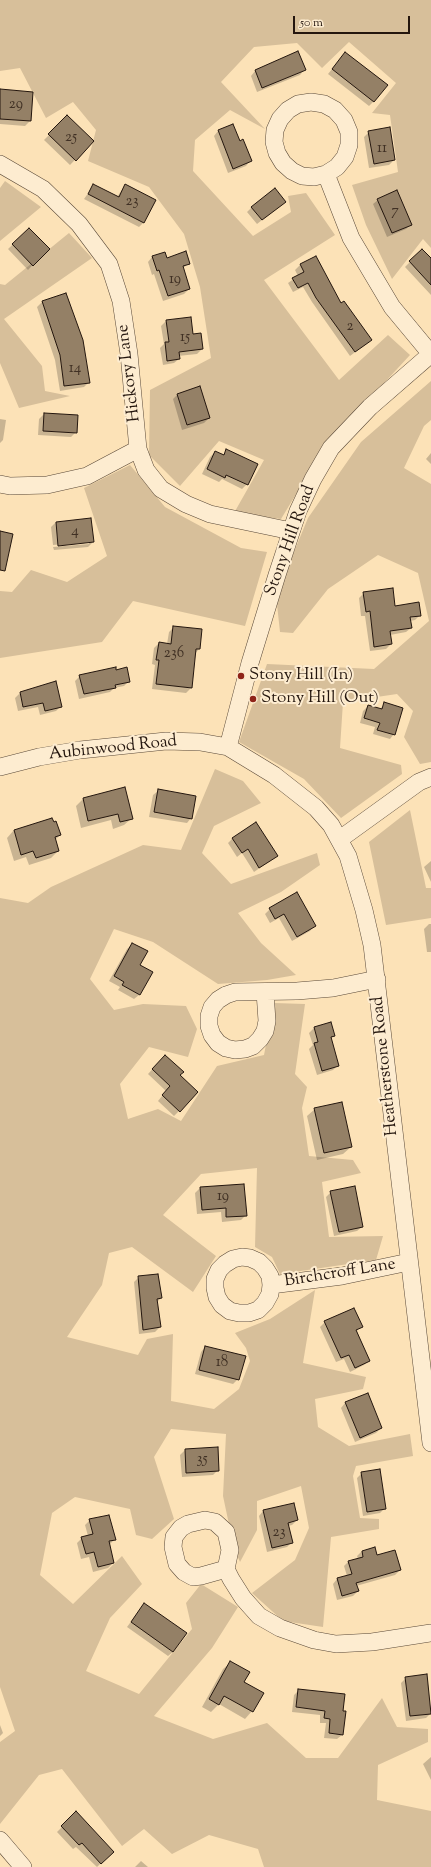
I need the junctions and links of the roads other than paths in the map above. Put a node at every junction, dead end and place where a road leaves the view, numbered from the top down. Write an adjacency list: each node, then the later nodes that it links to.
1 (0, 164): 4 (street, Hickory Lane)
2 (326, 174): 2 (street); 3 (street)
3 (431, 354): 6 (street, Stony Hill Road)
4 (138, 449): 5 (street); 6 (street, Hickory Lane)
5 (0, 484)
6 (291, 531): 7 (street, Stony Hill Road)
7 (228, 747): 8 (street, Aubinwood Road); 10 (street, Heatherstone Road)
8 (0, 767)
9 (431, 777): 10 (street)
10 (340, 839): 11 (street, Heatherstone Road)
11 (377, 979): 12 (street); 13 (street, Heatherstone Road)
12 (265, 992)
13 (409, 1262): 14 (street, Birchcroff Lane); 15 (street, Heatherstone Road)
14 (271, 1285)
15 (431, 1443)
16 (226, 1569): 17 (street)
17 (431, 1633)
18 (0, 1840): 19 (street)
19 (23, 1867)

